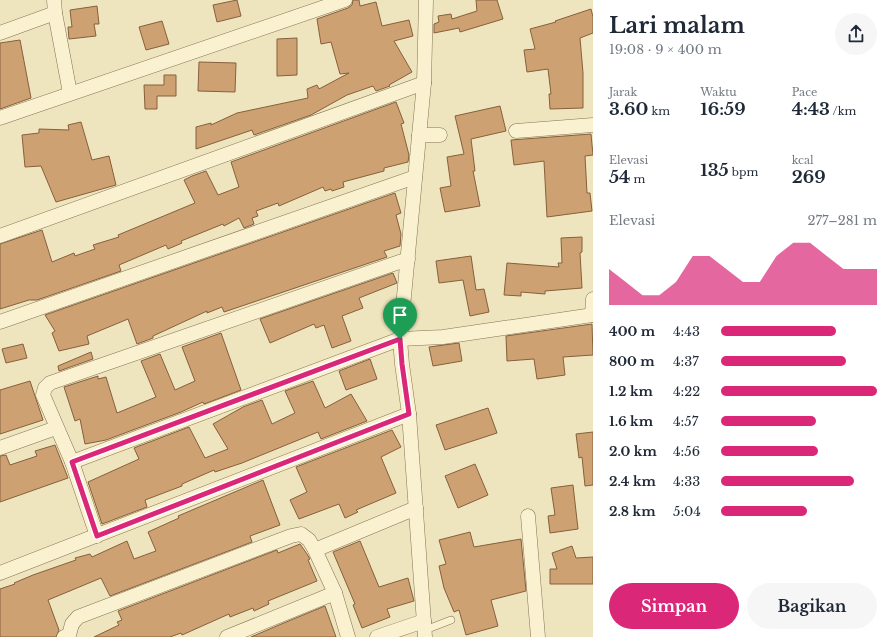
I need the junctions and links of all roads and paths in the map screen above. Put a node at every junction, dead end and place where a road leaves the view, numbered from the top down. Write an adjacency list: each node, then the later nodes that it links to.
1 (345, 0): 6 (street)
2 (426, 0): 5 (street)
3 (55, 7): 4 (street); 6 (street)
4 (0, 33)
5 (424, 83): 10 (street); 13 (street)
6 (70, 93): 7 (street)
7 (0, 118)
8 (593, 125): 9 (street)
9 (516, 131)
10 (419, 135): 11 (street); 12 (street)
11 (440, 135)
12 (415, 177): 14 (street); 17 (street)
13 (0, 236)
14 (408, 259): 18 (street); 20 (street)
15 (593, 299): 16 (street)
16 (593, 315): 18 (street)
17 (0, 322)
18 (400, 339): 19 (street); 22 (street)
19 (409, 414): 23 (street); 25 (street)
20 (56, 428): 21 (street); 22 (street)
21 (0, 448)
22 (72, 462): 25 (street)
23 (416, 508): 26 (street); 30 (street)
24 (528, 516): 35 (street)
25 (97, 536): 27 (street)
26 (315, 550): 28 (street); 31 (street)
27 (0, 573)
28 (334, 594): 32 (street); 33 (street)
29 (451, 620): 30 (lane)
30 (425, 629): 34 (street)
31 (68, 636)
32 (226, 637)
33 (348, 637)
34 (377, 637)
35 (538, 637)

